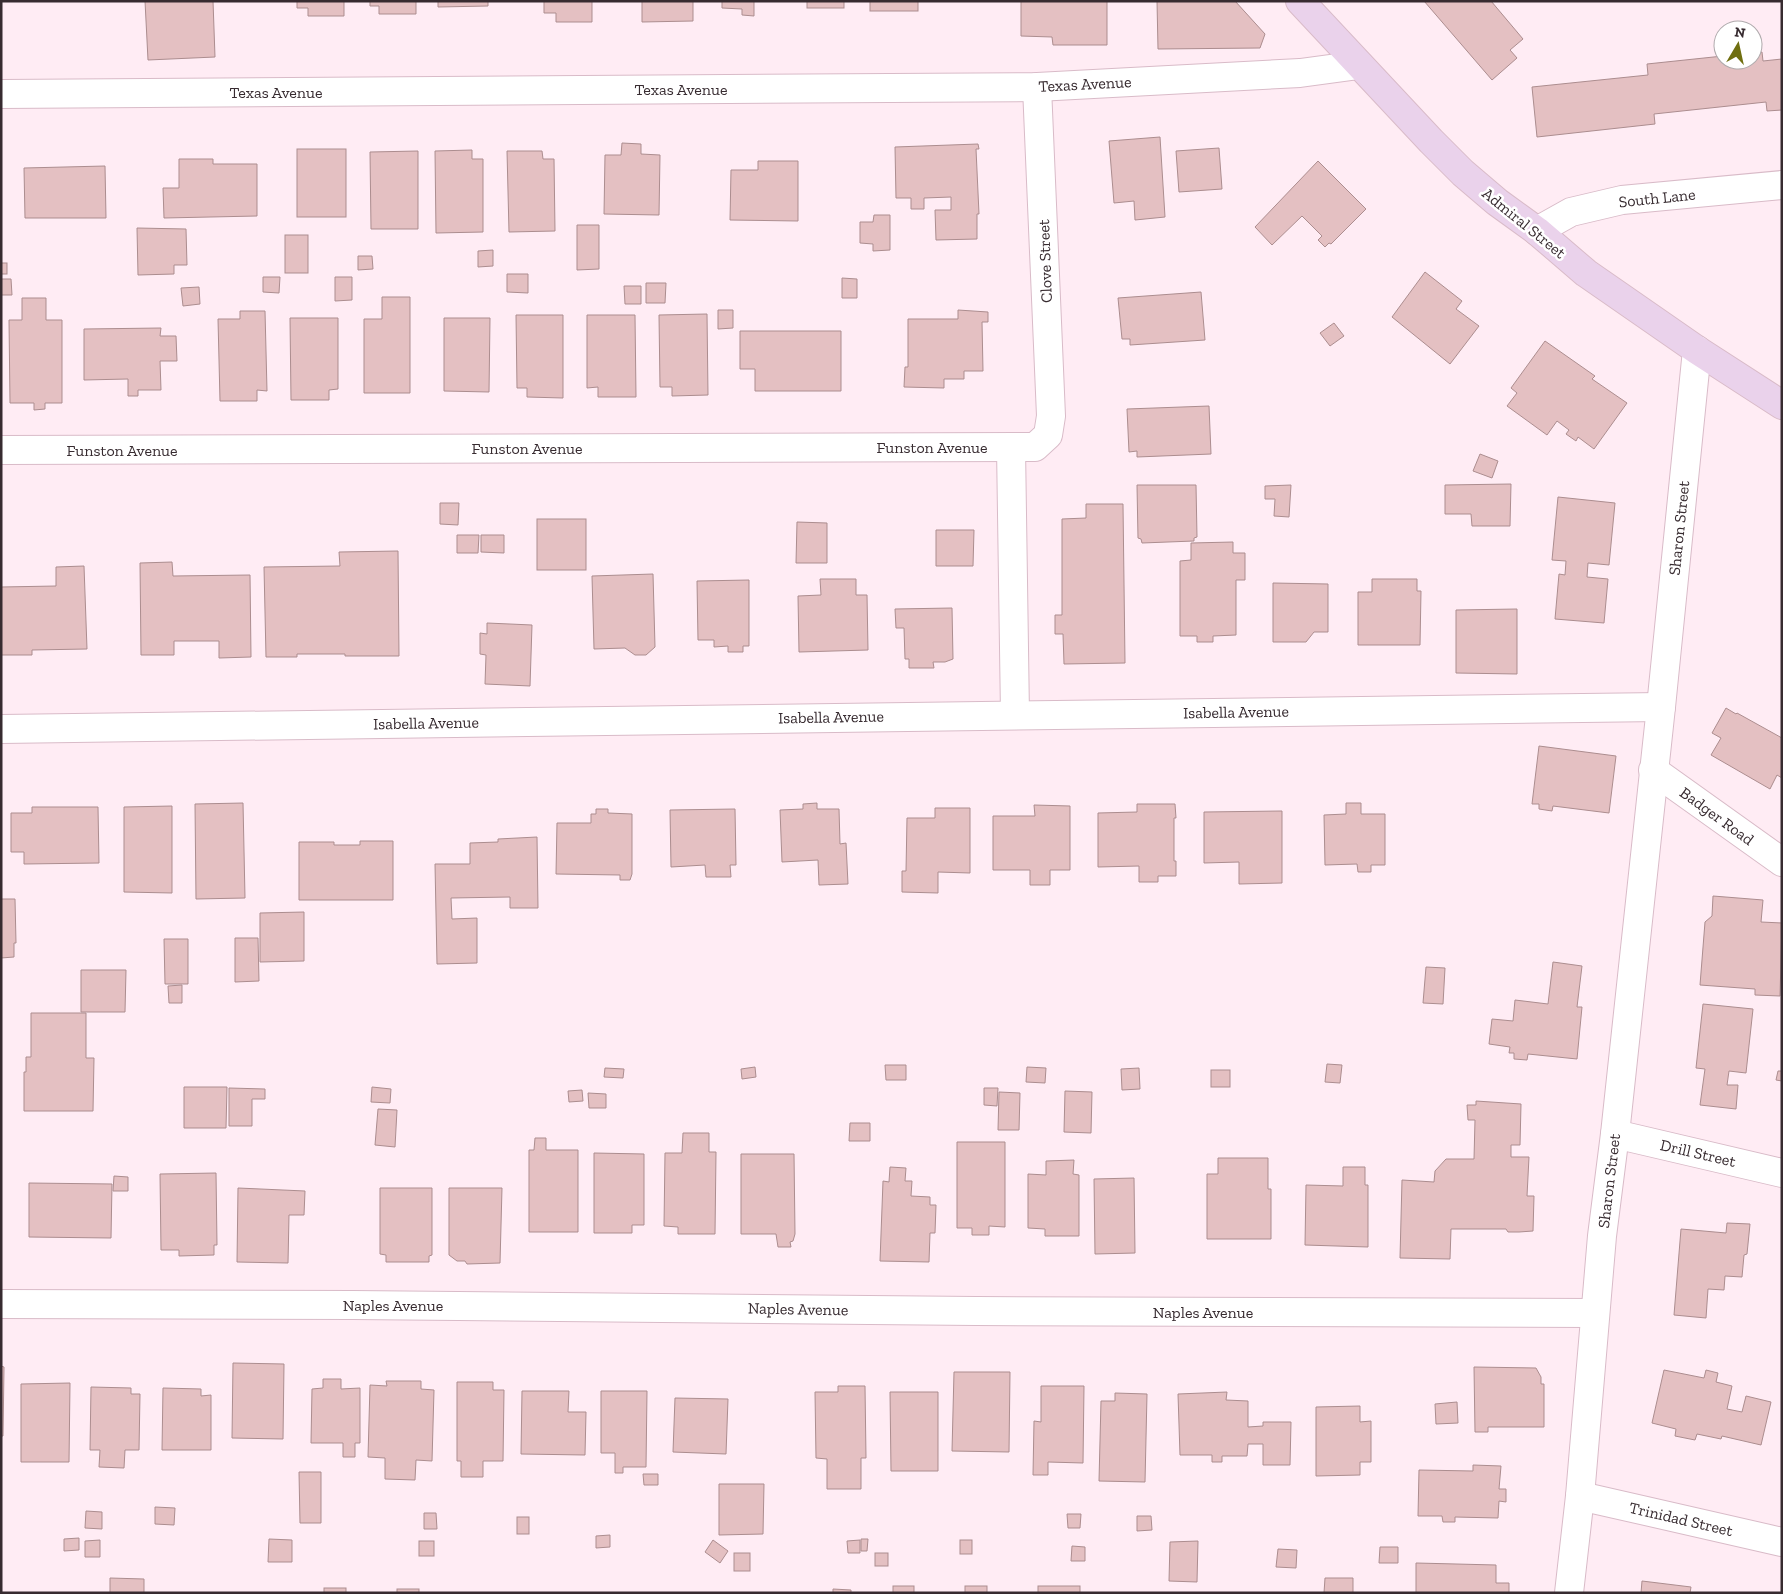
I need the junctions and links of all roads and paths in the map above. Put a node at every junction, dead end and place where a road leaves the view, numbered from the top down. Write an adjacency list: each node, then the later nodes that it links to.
1 (1300, 1): 2 (main road, Admiral Street)
2 (1359, 65): 3 (street, Texas Avenue); 6 (main road, Admiral Street)
3 (1038, 87): 4 (street, Texas Avenue); 9 (street, Clove Street)
4 (1, 94)
5 (1782, 185): 6 (street, South Lane)
6 (1537, 231): 7 (main road, Admiral Street)
7 (1697, 350): 8 (main road, Admiral Street); 12 (street, Sharon Street)
8 (1782, 405)
9 (1048, 435): 10 (street, Funston Avenue)
10 (1011, 447): 11 (street, Funston Avenue); 13 (street)
11 (1, 450)
12 (1661, 706): 13 (street, Isabella Avenue); 15 (street, Sharon Street)
13 (1015, 715): 14 (street, Isabella Avenue)
14 (1, 729)
15 (1653, 770): 16 (street, Badger Road); 17 (street, Sharon Street)
16 (1782, 862)
17 (1615, 1134): 18 (street, Drill Street); 20 (street, Sharon Street)
18 (1782, 1173)
19 (1, 1304): 20 (street, Naples Avenue)
20 (1595, 1313): 21 (street, Sharon Street)
21 (1580, 1496): 22 (street, Trinidad Street); 23 (street, Sharon Street)
22 (1782, 1542)
23 (1569, 1593)

